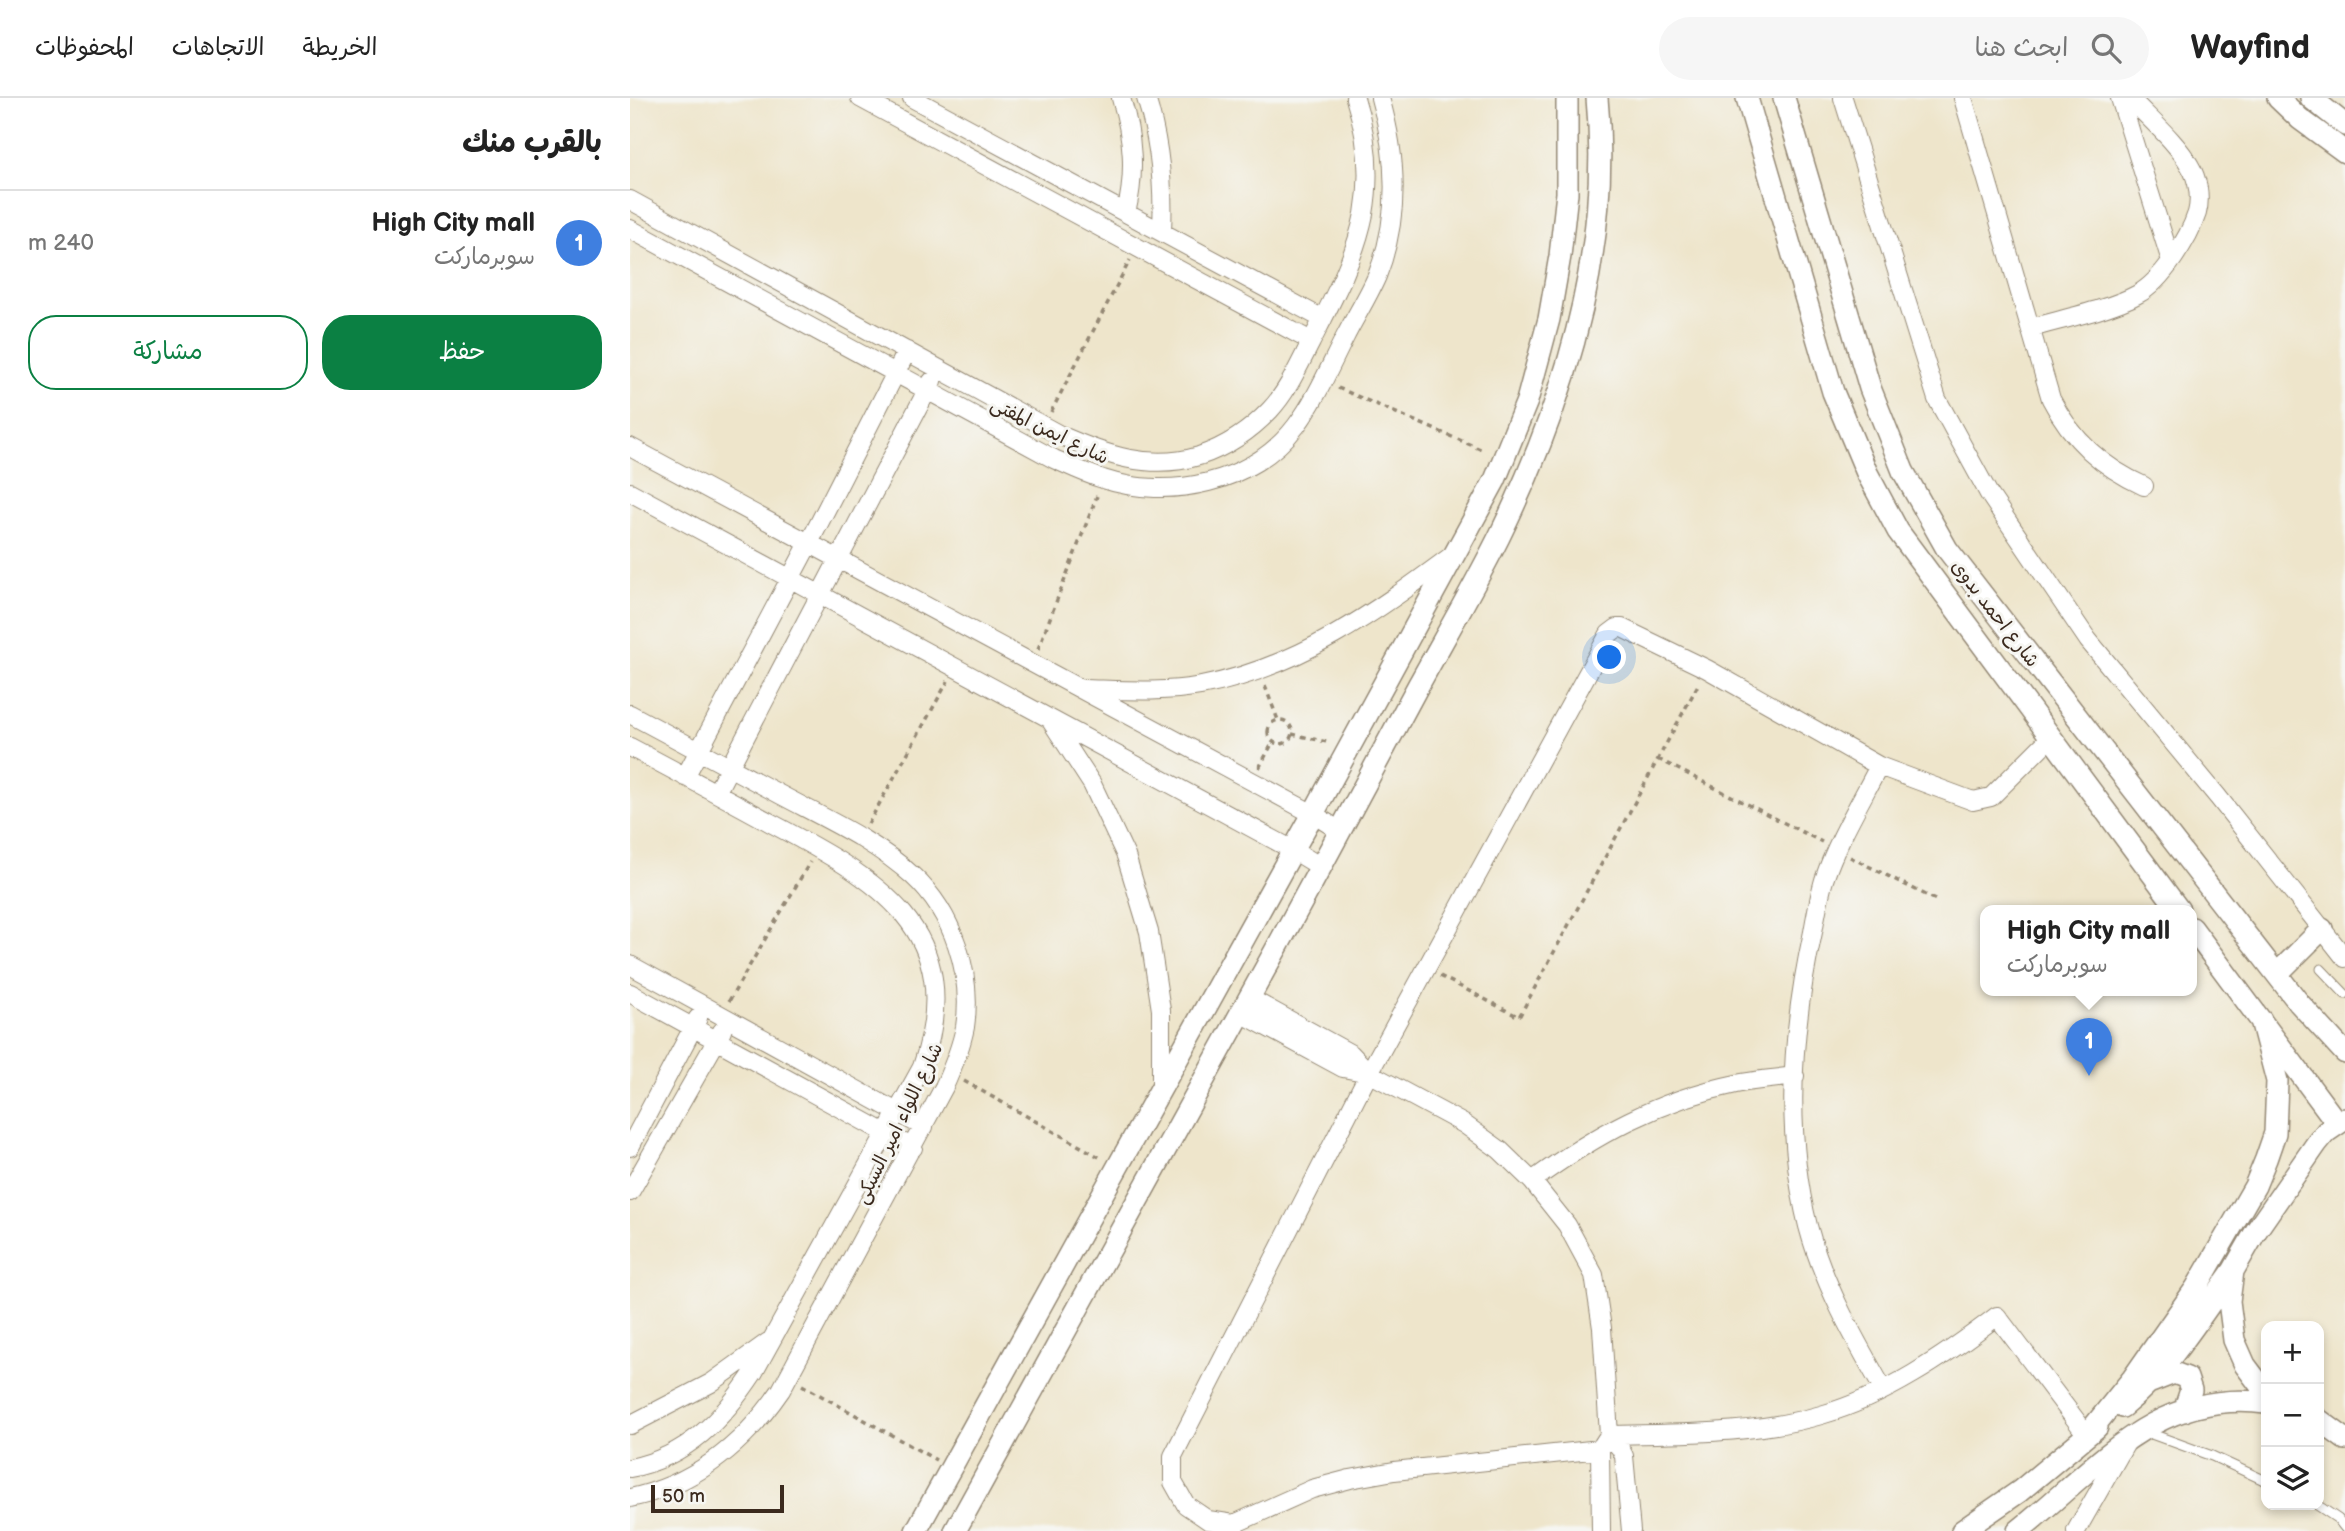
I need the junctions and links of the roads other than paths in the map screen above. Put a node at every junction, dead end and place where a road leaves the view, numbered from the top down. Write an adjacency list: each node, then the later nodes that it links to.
1 (860, 98): 26 (street)
2 (912, 98): 20 (street)
3 (1121, 98): 20 (street)
4 (1146, 98): 22 (street)
5 (1355, 98): 24 (street, شارع ايمن المفتى)
6 (1380, 98): 30 (street, شارع ايمن المفتى)
7 (1567, 98): 35 (street)
8 (1597, 98): 51 (street)
9 (1746, 98): 42 (street, شارع احمد بدوى)
10 (1784, 98): 61 (street, شارع احمد بدوى)
11 (1843, 98): 56 (street)
12 (1963, 98): 25 (street)
13 (2120, 98): 23 (street)
14 (2130, 98): 23 (street)
15 (2278, 98): 18 (street)
16 (2311, 98): 17 (street)
17 (2345, 125)
18 (2345, 152)
19 (630, 200): 27 (street, شارع ايمن المفتى)
20 (1126, 213): 22 (street)
21 (630, 229): 29 (street, شارع ايمن المفتى)
22 (1162, 232): 24 (street)
23 (2171, 261): 25 (street)
24 (1323, 318): 26 (street, شارع ايمن المفتى)
25 (2031, 328): 32 (street)
26 (1311, 341): 28 (street, شارع ايمن المفتى)
27 (907, 351): 28 (street, شارع ايمن المفتى); 29 (street)
28 (939, 368): 30 (street)
29 (895, 375): 30 (street, شارع ايمن المفتى); 34 (street)
30 (927, 392): 36 (street)
31 (630, 447): 34 (street)
32 (2144, 486)
33 (630, 492): 37 (street)
34 (809, 543): 36 (street); 37 (street)
35 (1454, 554): 39 (street); 49 (street)
36 (838, 559): 38 (street); 39 (street)
37 (790, 578): 38 (street); 44 (street)
38 (820, 594): 41 (street); 46 (street)
39 (1080, 689): 49 (street)
40 (630, 714): 44 (street, شارع اللواء امير السبكى)
41 (1049, 718): 53 (street); 73 (street)
42 (2050, 738): 45 (street); 55 (street, شارع احمد بدوى)
43 (630, 747): 47 (street, شارع اللواء امير السبكى)
44 (698, 751): 46 (street, شارع اللواء امير السبكى); 47 (street)
45 (1879, 766): 71 (street); 72 (street)
46 (729, 767): 48 (street); 50 (street, شارع اللواء امير السبكى)
47 (685, 776): 48 (street, شارع اللواء امير السبكى)
48 (716, 793): 52 (street, شارع اللواء امير السبكى)
49 (1313, 814): 51 (street); 53 (street)
50 (839, 825): 52 (street); 77 (street, شارع اللواء امير السبكى)
51 (1340, 831): 54 (street)
52 (820, 849): 74 (street, شارع اللواء امير السبكى)
53 (1293, 850): 54 (street); 73 (street)
54 (1321, 867): 65 (street)
55 (2175, 905)
56 (2322, 929): 58 (street); 61 (street)
57 (2197, 935): 67 (street)
58 (2345, 958)
59 (630, 965): 64 (street)
60 (2321, 969): 63 (lane)
61 (2277, 974): 70 (street, شارع احمد بدوى)
62 (630, 993): 68 (street)
63 (2345, 994)
64 (705, 1006): 66 (street); 68 (street)
65 (1245, 1006): 71 (street); 102 (street)
66 (725, 1017): 69 (street); 74 (street)
67 (2261, 1020): 76 (street); 93 (street)
68 (693, 1028): 69 (street); 75 (street)
69 (717, 1041): 78 (street); 82 (street)
70 (2344, 1051)
71 (1369, 1073): 81 (street); 95 (street)
72 (1795, 1076): 81 (street); 87 (street)
73 (1161, 1089): 101 (street)
74 (897, 1112): 77 (street); 78 (street, شارع اللواء امير السبكى)
75 (637, 1116): 79 (street)
76 (2341, 1121): 83 (street)
77 (924, 1127): 80 (street, شارع اللواء امير السبكى)
78 (886, 1133): 80 (street); 84 (street, شارع اللواء امير السبكى)
79 (630, 1147)
80 (913, 1148): 98 (street, شارع اللواء امير السبكى)
81 (1532, 1181): 95 (street)
82 (630, 1192)
83 (2233, 1270): 85 (street); 86 (street)
84 (771, 1340): 91 (street); 96 (street, شارع اللواء امير السبكى)
85 (2150, 1382): 89 (street); 93 (street)
86 (2261, 1386)
87 (1883, 1389): 93 (street); 95 (street)
88 (2261, 1403): 89 (street)
89 (2184, 1411): 92 (street)
90 (2324, 1424): 94 (street)
91 (630, 1425)
92 (2136, 1434): 97 (lane); 106 (street); 107 (street)
93 (2087, 1435): 105 (street)
94 (2345, 1439)
95 (1604, 1442): 103 (street); 104 (street)
96 (630, 1468)
97 (2261, 1479)
98 (630, 1498)
99 (2324, 1510): 100 (lane)
100 (2345, 1528)
101 (916, 1531)
102 (955, 1531)
103 (1601, 1531)
104 (1631, 1531)
105 (1962, 1531)
106 (2018, 1531)
107 (2076, 1531)

